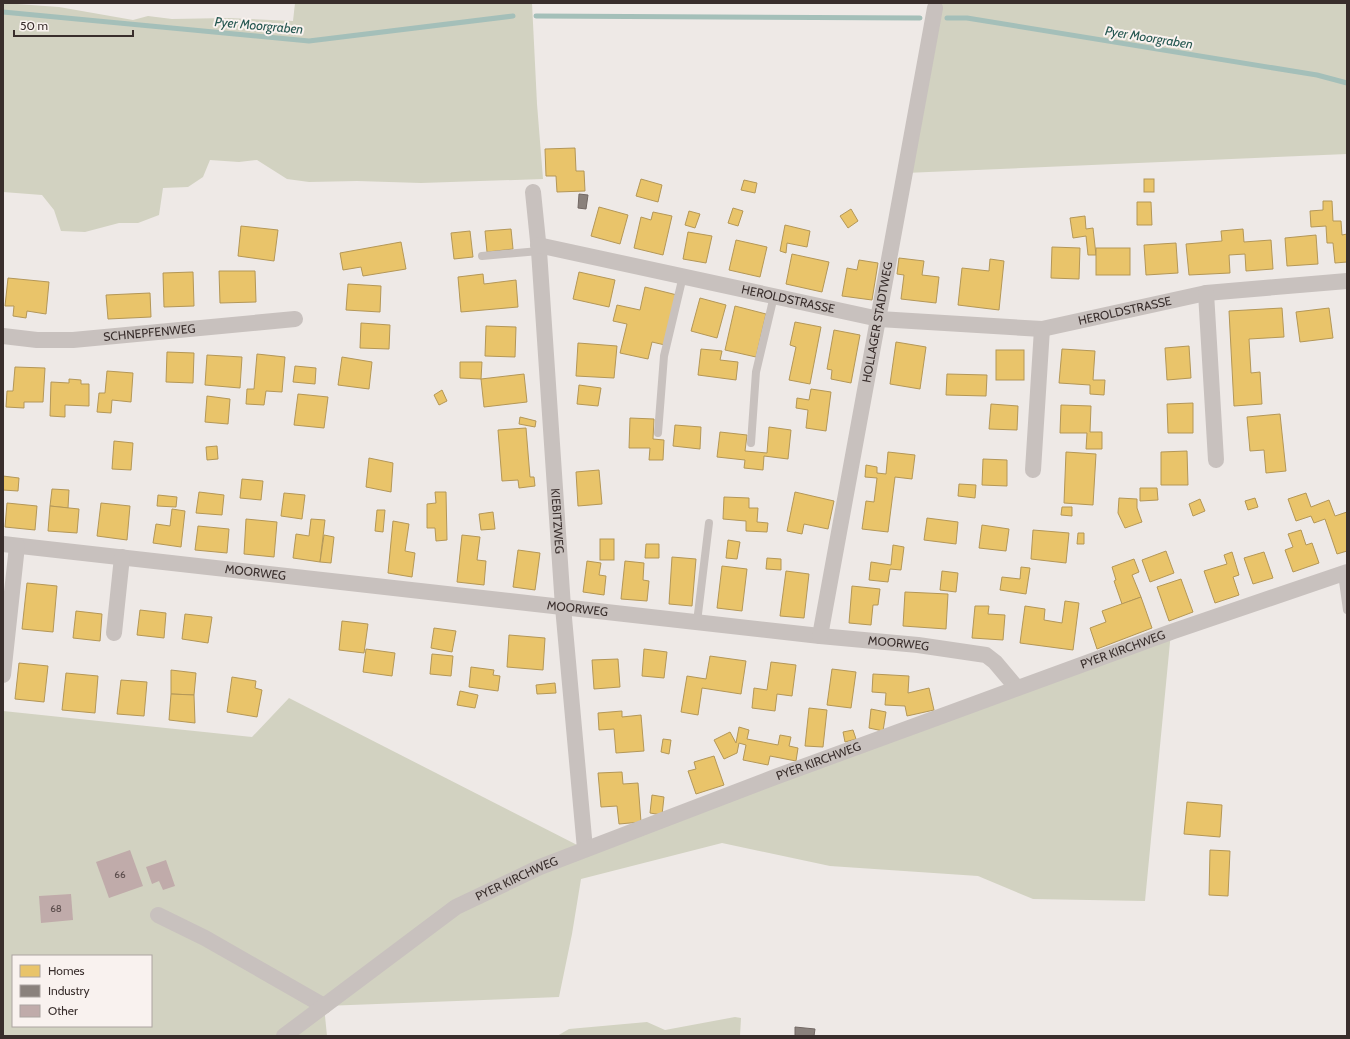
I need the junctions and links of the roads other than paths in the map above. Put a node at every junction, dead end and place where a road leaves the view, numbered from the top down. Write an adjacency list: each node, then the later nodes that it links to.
1 (935, 8): 10 (street, HOLLAGER STADTWEG)
2 (534, 192): 3 (street, KIEBITZWEG)
3 (539, 248): 4 (lane); 5 (street, HEROLDSTRASSE); 21 (street, KIEBITZWEG)
4 (482, 256)
5 (683, 276): 8 (street, HEROLDSTRASSE); 13 (lane)
6 (1347, 281): 7 (street, HEROLDSTRASSE)
7 (1206, 293): 11 (street, HEROLDSTRASSE); 15 (street)
8 (774, 296): 10 (street, HEROLDSTRASSE); 14 (lane)
9 (296, 319): 12 (street, SCHNEPFENWEG)
10 (879, 319): 11 (street, HEROLDSTRASSE); 25 (street, HOLLAGER STADTWEG)
11 (1042, 329): 16 (street)
12 (3, 336)
13 (658, 433)
14 (751, 443)
15 (1216, 460)
16 (1033, 470)
17 (709, 523): 23 (lane)
18 (10, 545): 19 (street, MOORWEG); 26 (street, MOORWEG)
19 (122, 557): 21 (street, MOORWEG); 24 (street)
20 (1344, 573): 22 (lane, PYER KIRCHWEG); 27 (street, PYER KIRCHWEG)
21 (563, 607): 23 (street, MOORWEG); 28 (street, KIEBITZWEG)
22 (1347, 610)
23 (697, 622): 25 (street, MOORWEG)
24 (114, 633)
25 (820, 636): 27 (street, MOORWEG)
26 (3, 675)
27 (1017, 688): 28 (street, PYER KIRCHWEG)
28 (585, 849): 30 (street, PYER KIRCHWEG)
29 (158, 915): 30 (street)
30 (324, 1006): 31 (street, PYER KIRCHWEG)
31 (284, 1036)

